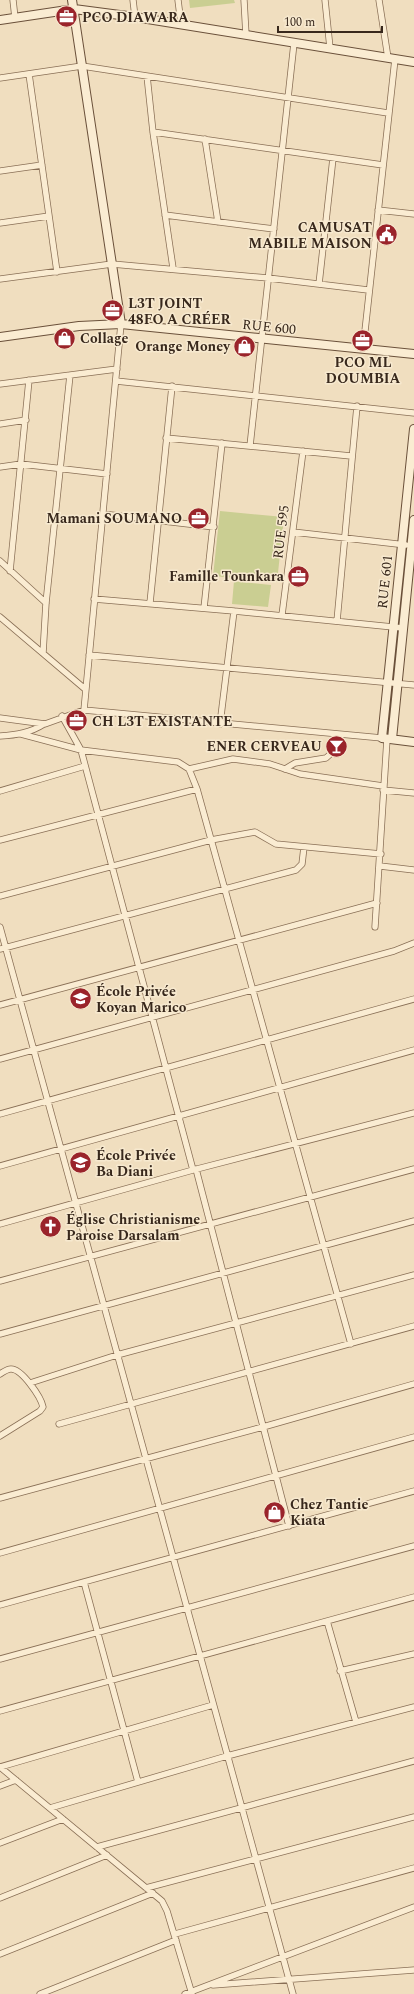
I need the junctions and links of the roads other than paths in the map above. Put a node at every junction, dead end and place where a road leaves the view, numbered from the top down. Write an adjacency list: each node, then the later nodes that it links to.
1 (13, 0): 10 (street)
2 (72, 0): 8 (street)
3 (133, 0): 9 (street)
4 (178, 0): 12 (street)
5 (244, 0): 13 (street)
6 (325, 0): 15 (street)
7 (379, 0): 16 (street)
8 (74, 9): 9 (street); 10 (street); 18 (street)
9 (135, 17): 12 (street)
10 (15, 18): 11 (street)
11 (0, 20)
12 (181, 24): 13 (street)
13 (246, 35): 14 (street)
14 (294, 43): 15 (street); 22 (street)
15 (330, 48): 16 (street)
16 (391, 58): 17 (street); 23 (street)
17 (414, 62)
18 (82, 66): 19 (street); 20 (street); 38 (street)
19 (29, 74): 21 (street); 28 (street)
20 (147, 76): 22 (street); 24 (street)
21 (0, 78)
22 (288, 97): 23 (street); 26 (street)
23 (388, 113): 29 (street)
24 (153, 132): 25 (street); 33 (street)
25 (206, 139): 26 (street); 35 (street)
26 (282, 150): 27 (street); 37 (street)
27 (333, 158): 29 (street); 43 (street)
28 (42, 165): 30 (street); 34 (street)
29 (383, 165): 31 (street)
30 (0, 171)
31 (378, 210): 32 (street); 44 (street)
32 (414, 214)
33 (165, 215): 35 (street); 39 (street)
34 (49, 216): 36 (street); 40 (street)
35 (218, 222): 37 (street)
36 (0, 223)
37 (274, 229): 41 (street)
38 (112, 264): 39 (street); 40 (street); 45 (street)
39 (173, 268): 41 (street)
40 (56, 272): 42 (street)
41 (268, 278): 43 (street); 47 (street)
42 (0, 280)
43 (319, 284): 44 (street)
44 (368, 290): 48 (street)
45 (121, 324): 46 (street, RUE 600); 47 (street, RUE 600); 50 (street)
46 (0, 338)
47 (262, 339): 48 (street, RUE 600); 56 (street)
48 (363, 350): 49 (street, RUE 600)
49 (414, 354)
50 (117, 369): 51 (street); 53 (street)
51 (70, 375): 52 (street); 69 (street)
52 (29, 380): 54 (street); 59 (street)
53 (116, 381): 55 (street); 70 (street)
54 (0, 384)
55 (172, 386): 56 (street); 62 (street)
56 (256, 395): 57 (street); 64 (street)
57 (357, 406): 58 (street); 66 (street)
58 (414, 413)
59 (26, 420): 60 (street); 67 (street)
60 (0, 424)
61 (414, 429): 77 (street, RUE 601)
62 (166, 438): 63 (street); 72 (street)
63 (222, 443): 64 (street); 74 (street)
64 (250, 446): 65 (street)
65 (303, 451): 66 (street); 75 (street, RUE 595)
66 (351, 456): 76 (street)
67 (21, 464): 68 (street); 69 (street); 80 (street)
68 (0, 467)
69 (60, 469): 70 (street); 82 (street)
70 (107, 474): 71 (street)
71 (103, 514): 72 (street); 81 (street)
72 (159, 520): 74 (street); 83 (street)
73 (414, 520): 78 (street, RUE 601)
74 (214, 527): 84 (street)
75 (293, 532): 76 (street); 86 (street, RUE 595)
76 (344, 538): 77 (street); 88 (street)
77 (402, 544): 78 (street); 89 (street, RUE 601)
78 (413, 545): 90 (street, RUE 601)
79 (0, 561): 80 (street)
80 (10, 571): 82 (street)
81 (94, 599): 83 (street); 92 (street)
82 (46, 603): 91 (street)
83 (150, 603): 84 (street)
84 (204, 608): 85 (street)
85 (234, 611): 86 (street); 93 (street)
86 (282, 616): 88 (street)
87 (0, 619): 91 (street)
88 (337, 621): 89 (street)
89 (394, 627): 90 (street); 94 (street, RUE 601)
90 (403, 628): 95 (street, RUE 601)
91 (43, 653): 97 (street)
92 (89, 655): 93 (street); 97 (street)
93 (227, 667): 94 (street); 102 (street)
94 (388, 682): 95 (street); 106 (street, RUE 601)
95 (398, 683): 96 (street); 106 (street, RUE 601)
96 (414, 684)
97 (85, 689): 98 (street)
98 (84, 710): 99 (street); 102 (street)
99 (62, 716): 101 (street); 108 (street)
100 (0, 718): 101 (street)
101 (45, 724): 103 (street)
102 (220, 724): 104 (street)
103 (22, 734): 105 (street); 108 (street)
104 (341, 734): 106 (street); 111 (street)
105 (0, 736)
106 (387, 739): 107 (street); 112 (street)
107 (414, 742)
108 (81, 750): 109 (street); 110 (street)
109 (85, 766): 114 (street); 116 (street)
110 (189, 769): 111 (street); 113 (street)
111 (285, 769): 112 (street)
112 (383, 788): 115 (street); 120 (street)
113 (197, 789): 116 (street); 118 (street)
114 (0, 791)
115 (414, 792)
116 (98, 815): 117 (street); 121 (street)
117 (0, 840)
118 (212, 840): 119 (street); 121 (street); 124 (street)
119 (304, 847): 120 (street); 124 (street)
120 (381, 854): 122 (street)
121 (112, 866): 125 (street); 127 (street)
122 (380, 866): 123 (street); 126 (street)
123 (414, 870)
124 (225, 888): 127 (street); 130 (street)
125 (0, 896)
126 (377, 903): 129 (street); 130 (street)
127 (125, 915): 132 (street); 133 (street)
128 (0, 927): 132 (street)
129 (375, 927)
130 (239, 940): 133 (street); 134 (street)
131 (414, 943): 134 (street)
132 (3, 948): 136 (street)
133 (139, 967): 136 (street); 138 (street)
134 (253, 990): 138 (street); 139 (street)
135 (414, 999): 139 (street)
136 (20, 1000): 137 (street); 140 (street)
137 (0, 1005)
138 (152, 1017): 140 (street); 143 (street)
139 (267, 1040): 143 (street); 144 (street)
140 (34, 1050): 142 (street); 145 (street)
141 (414, 1050): 144 (street)
142 (0, 1059)
143 (165, 1068): 145 (street); 148 (street)
144 (280, 1088): 148 (street); 149 (street)
145 (48, 1101): 147 (street); 150 (street)
146 (414, 1113): 149 (street)
147 (0, 1114)
148 (178, 1116): 150 (street); 152 (street)
149 (296, 1143): 152 (street); 154 (street)
150 (61, 1149): 151 (street); 155 (street)
151 (0, 1166)
152 (194, 1169): 155 (street); 158 (street)
153 (414, 1169): 154 (street)
154 (310, 1197): 158 (street); 159 (street)
155 (76, 1203): 157 (street); 160 (street)
156 (414, 1221): 159 (street)
157 (0, 1224)
158 (210, 1224): 160 (street); 161 (street)
159 (324, 1246): 161 (street); 164 (street)
160 (90, 1256): 163 (street); 165 (street)
161 (223, 1273): 165 (street); 166 (street)
162 (414, 1275): 164 (street)
163 (0, 1281)
164 (338, 1296): 166 (street); 169 (street)
165 (104, 1305): 168 (street); 170 (street)
166 (236, 1323): 170 (street); 171 (street)
167 (414, 1326): 169 (street)
168 (0, 1334)
169 (351, 1344): 171 (street)
170 (118, 1355): 173 (street); 175 (street)
171 (249, 1372): 175 (street); 177 (street)
172 (0, 1374): 173 (street)
173 (30, 1384): 178 (street)
174 (414, 1384): 177 (street)
175 (131, 1404): 176 (street); 180 (street)
176 (59, 1424)
177 (263, 1427): 180 (street); 181 (street)
178 (0, 1436)
179 (414, 1437): 181 (street)
180 (146, 1458): 183 (street); 184 (street)
181 (276, 1476): 184 (street); 185 (street)
182 (414, 1491): 185 (street)
183 (0, 1498)
184 (159, 1508): 187 (street); 188 (street)
185 (289, 1526): 188 (street)
186 (414, 1546): 192 (street)
187 (0, 1553)
188 (173, 1558): 189 (street); 192 (street)
189 (84, 1582): 191 (street); 194 (street)
190 (414, 1597): 193 (street)
191 (0, 1605)
192 (187, 1608): 194 (street); 196 (street)
193 (327, 1621): 196 (street); 198 (street)
194 (98, 1632): 197 (street); 199 (street)
195 (414, 1654): 198 (street)
196 (200, 1656): 199 (street); 200 (street)
197 (0, 1659)
198 (340, 1671): 203 (street)
199 (111, 1680): 202 (street); 204 (street)
200 (213, 1705): 204 (street); 205 (street)
201 (414, 1707): 203 (street)
202 (0, 1712)
203 (356, 1722): 205 (street)
204 (124, 1731): 207 (street); 209 (street)
205 (228, 1756): 209 (street); 212 (street)
206 (414, 1761): 212 (street)
207 (0, 1767): 208 (street)
208 (16, 1780): 210 (street); 211 (street)
209 (138, 1782): 211 (street)
210 (0, 1786)
211 (50, 1808): 214 (street)
212 (241, 1808): 216 (street); 218 (street)
213 (414, 1816): 218 (street)
214 (63, 1819): 215 (street); 216 (street)
215 (0, 1843)
216 (97, 1847): 217 (street)
217 (107, 1856): 220 (street); 222 (street)
218 (255, 1858): 220 (street); 224 (street)
219 (414, 1868): 224 (street)
220 (146, 1888): 221 (street)
221 (153, 1893): 225 (street); 226 (street)
222 (0, 1898)
223 (414, 1907): 227 (street)
224 (269, 1908): 225 (street); 227 (street)
225 (176, 1937): 231 (street); 232 (street)
226 (0, 1954)
227 (282, 1956): 229 (street); 230 (street)
228 (414, 1970): 229 (street)
229 (289, 1979): 230 (street); 233 (street)
230 (207, 1986): 231 (street)
231 (189, 1993)
232 (40, 1994)
233 (293, 1994)

